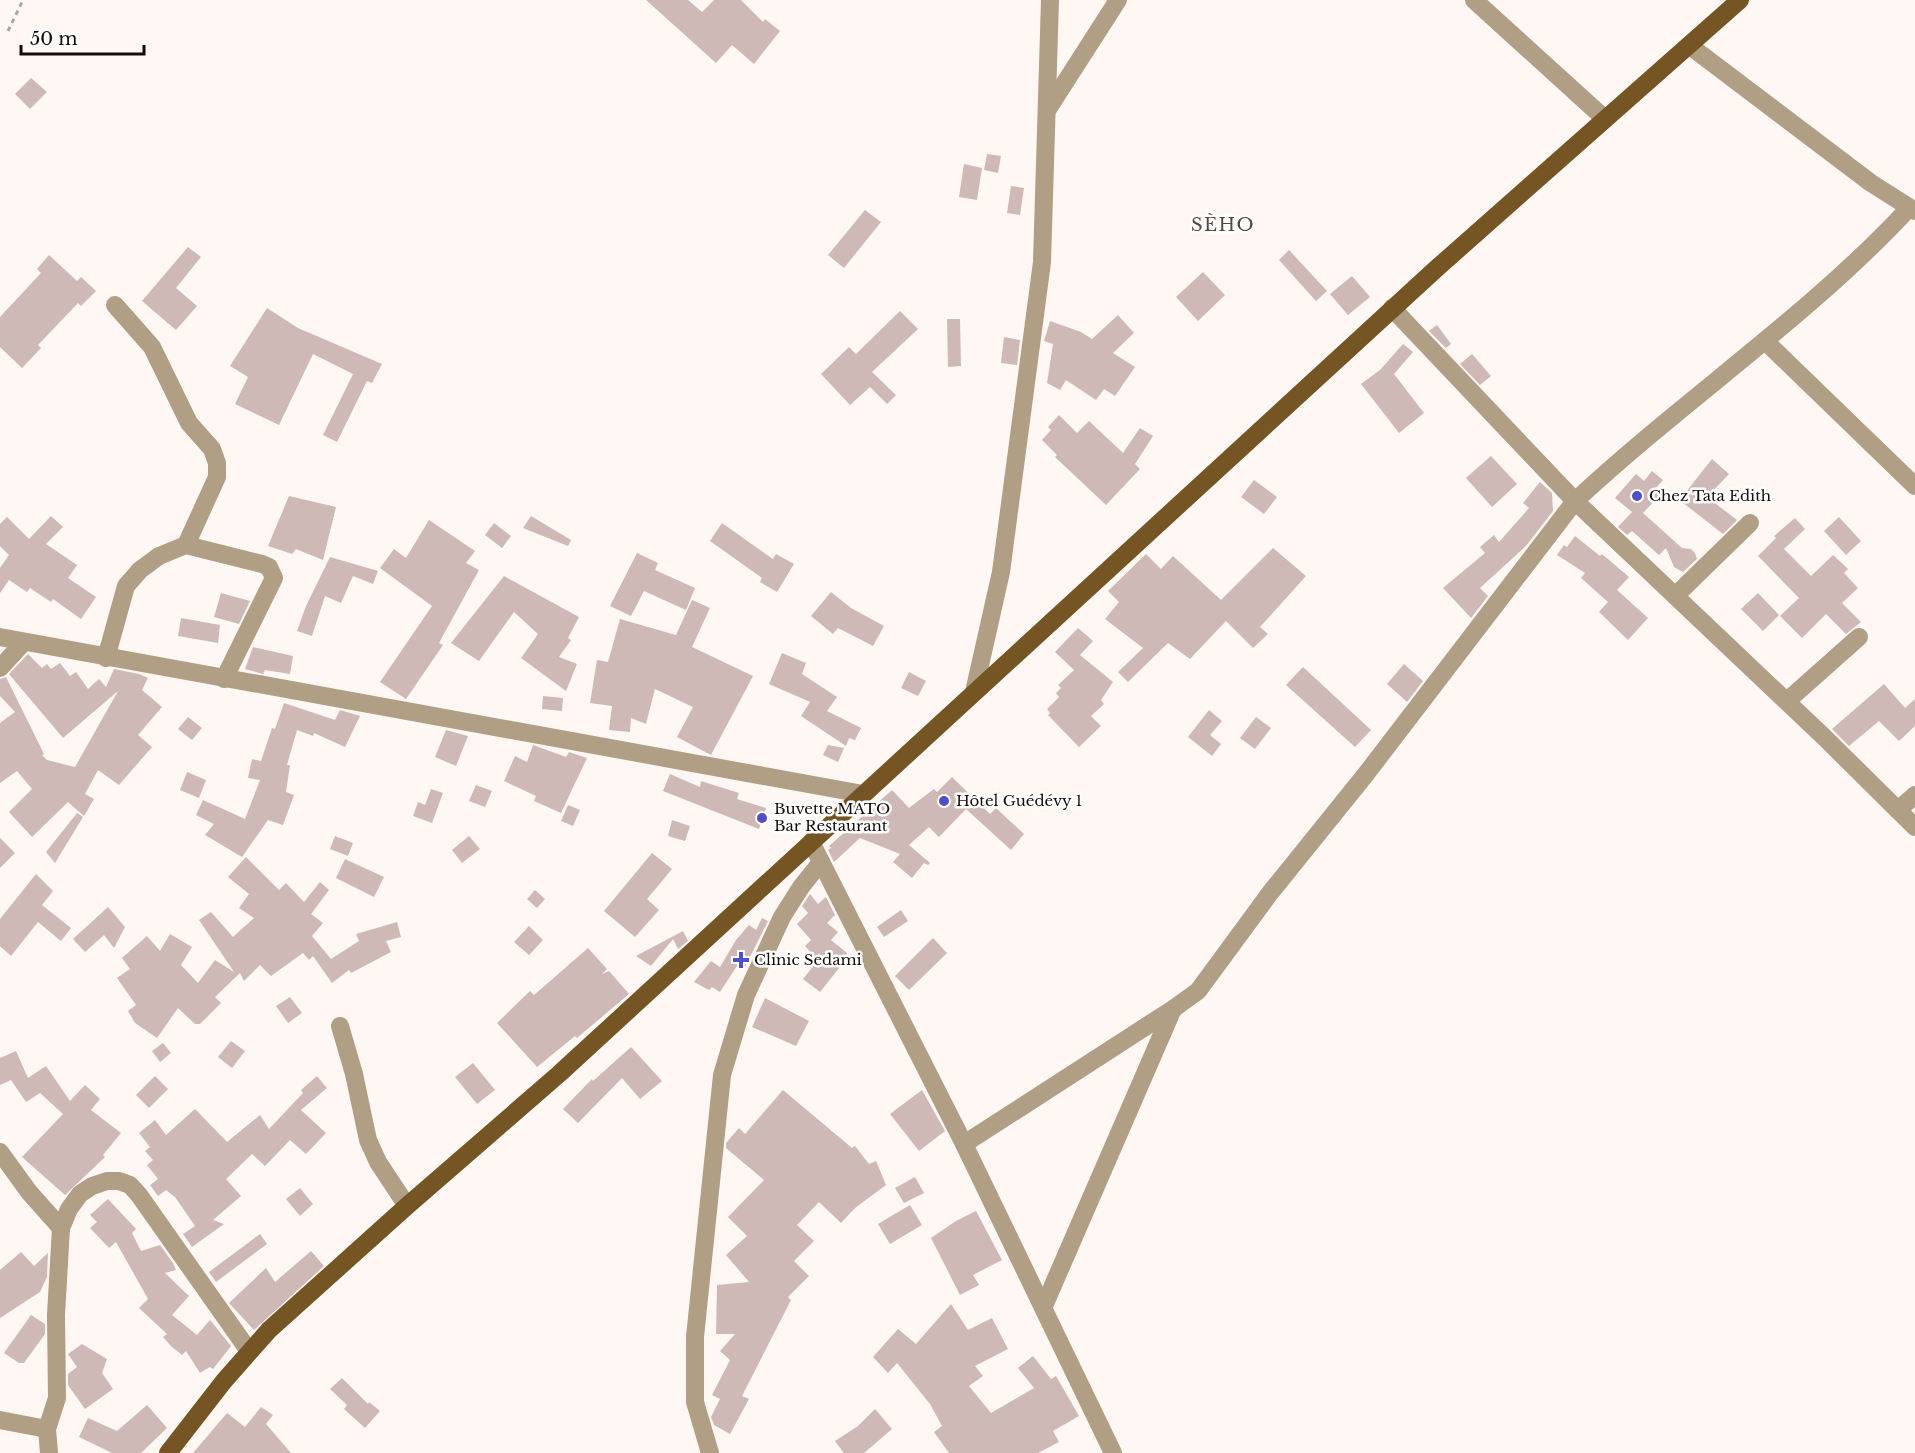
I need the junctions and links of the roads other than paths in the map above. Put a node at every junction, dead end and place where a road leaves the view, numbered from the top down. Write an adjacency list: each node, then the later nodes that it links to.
1 (1050, 0): 6 (street)
2 (1118, 0): 6 (street)
3 (1474, 0): 7 (street)
4 (1740, 0): 5 (main road)
5 (1690, 46): 7 (main road); 8 (street)
6 (1048, 109): 23 (street)
7 (1605, 118): 10 (main road)
8 (1912, 209): 11 (street)
9 (115, 305): 15 (street)
10 (1392, 308): 13 (street); 23 (main road)
11 (1765, 341): 12 (street); 13 (street)
12 (1915, 486)
13 (1575, 501): 16 (street); 31 (street)
14 (1750, 523): 16 (street)
15 (186, 545): 20 (street); 22 (street)
16 (1675, 596): 24 (street)
17 (0, 637): 19 (street)
18 (1859, 637): 24 (street)
19 (24, 642): 20 (street); 21 (street)
20 (106, 658): 22 (street)
21 (0, 668)
22 (224, 679): 25 (street)
23 (974, 692): 25 (main road)
24 (1787, 701): 27 (street)
25 (863, 794): 29 (main road)
26 (1915, 795): 27 (street)
27 (1898, 810): 28 (street)
28 (1915, 827)
29 (811, 842): 30 (street); 35 (main road)
30 (821, 862): 33 (street); 43 (street)
31 (1173, 1010): 33 (street); 37 (street)
32 (339, 1026): 35 (street)
33 (964, 1144): 37 (street)
34 (0, 1152): 36 (street)
35 (406, 1206): 38 (main road)
36 (61, 1228): 38 (street); 40 (street)
37 (1044, 1306): 44 (street)
38 (249, 1351): 42 (main road)
39 (0, 1420): 40 (street)
40 (47, 1430): 41 (street)
41 (49, 1453)
42 (168, 1453)
43 (710, 1453)
44 (1113, 1453)

